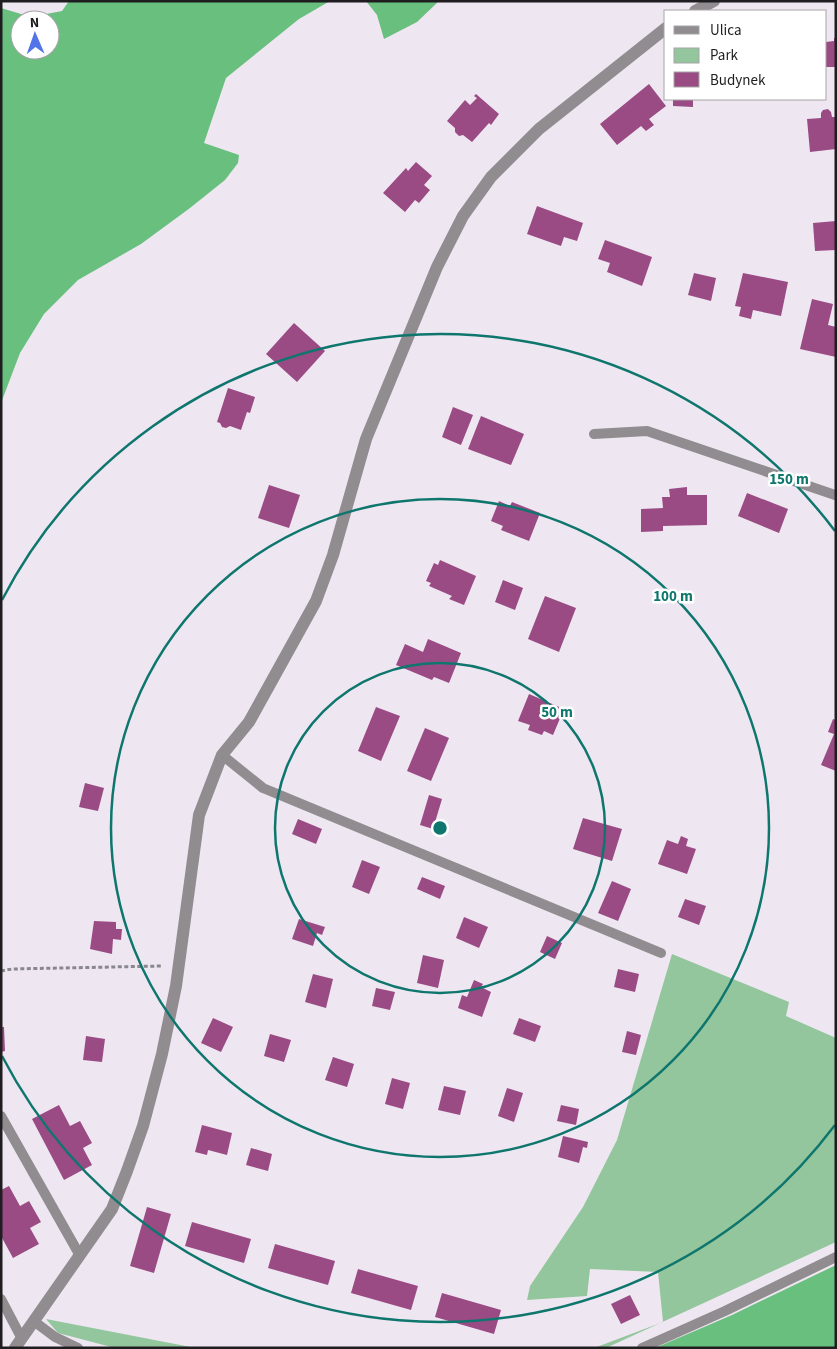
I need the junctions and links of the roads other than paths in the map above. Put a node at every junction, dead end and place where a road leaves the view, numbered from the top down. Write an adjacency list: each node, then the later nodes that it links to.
1 (714, 1): 2 (street)
2 (697, 10)
3 (664, 30): 6 (street)
4 (594, 434): 5 (lane)
5 (835, 495)
6 (222, 755): 7 (lane); 9 (street)
7 (661, 953)
8 (1, 1116): 9 (lane)
9 (79, 1254): 12 (street)
10 (836, 1257): 15 (lane)
11 (1, 1299): 13 (lane)
12 (35, 1322): 13 (street); 14 (lane)
13 (19, 1343)
14 (78, 1348)
15 (642, 1348)

